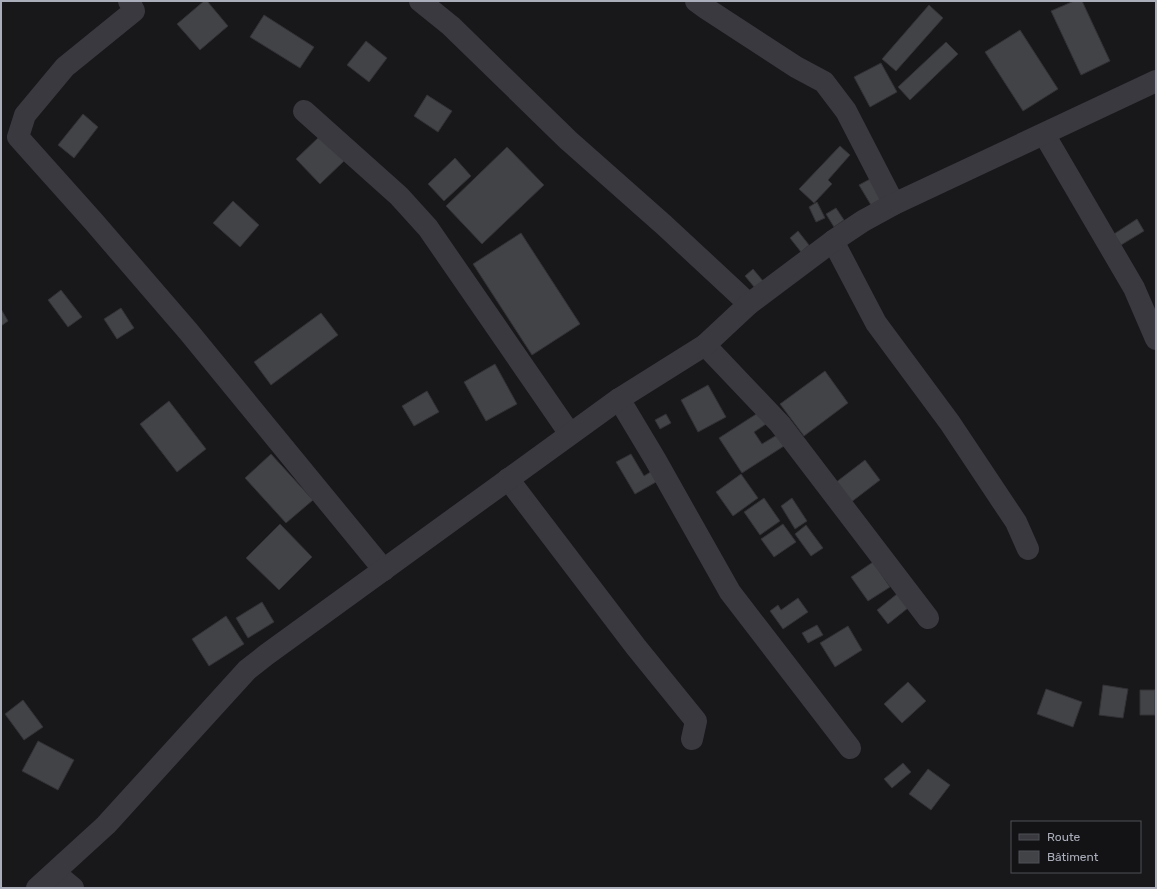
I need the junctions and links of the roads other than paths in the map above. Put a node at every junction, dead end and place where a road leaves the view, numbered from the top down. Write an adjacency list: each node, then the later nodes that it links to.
1 (129, 1): 16 (street)
2 (420, 1): 9 (street)
3 (696, 1): 7 (street)
4 (1156, 81): 6 (street)
5 (304, 111): 13 (street)
6 (1044, 134): 7 (street); 10 (street)
7 (894, 204): 8 (street)
8 (833, 241): 9 (street); 15 (street)
9 (748, 304): 11 (street)
10 (1156, 339)
11 (705, 345): 12 (street); 17 (street)
12 (619, 399): 13 (street); 19 (street)
13 (570, 434): 14 (street)
14 (508, 479): 16 (street); 18 (street)
15 (1028, 549)
16 (384, 570): 20 (street)
17 (928, 618)
18 (692, 739)
19 (850, 748)
20 (55, 873): 21 (street); 22 (street)
21 (37, 888)
22 (73, 888)

